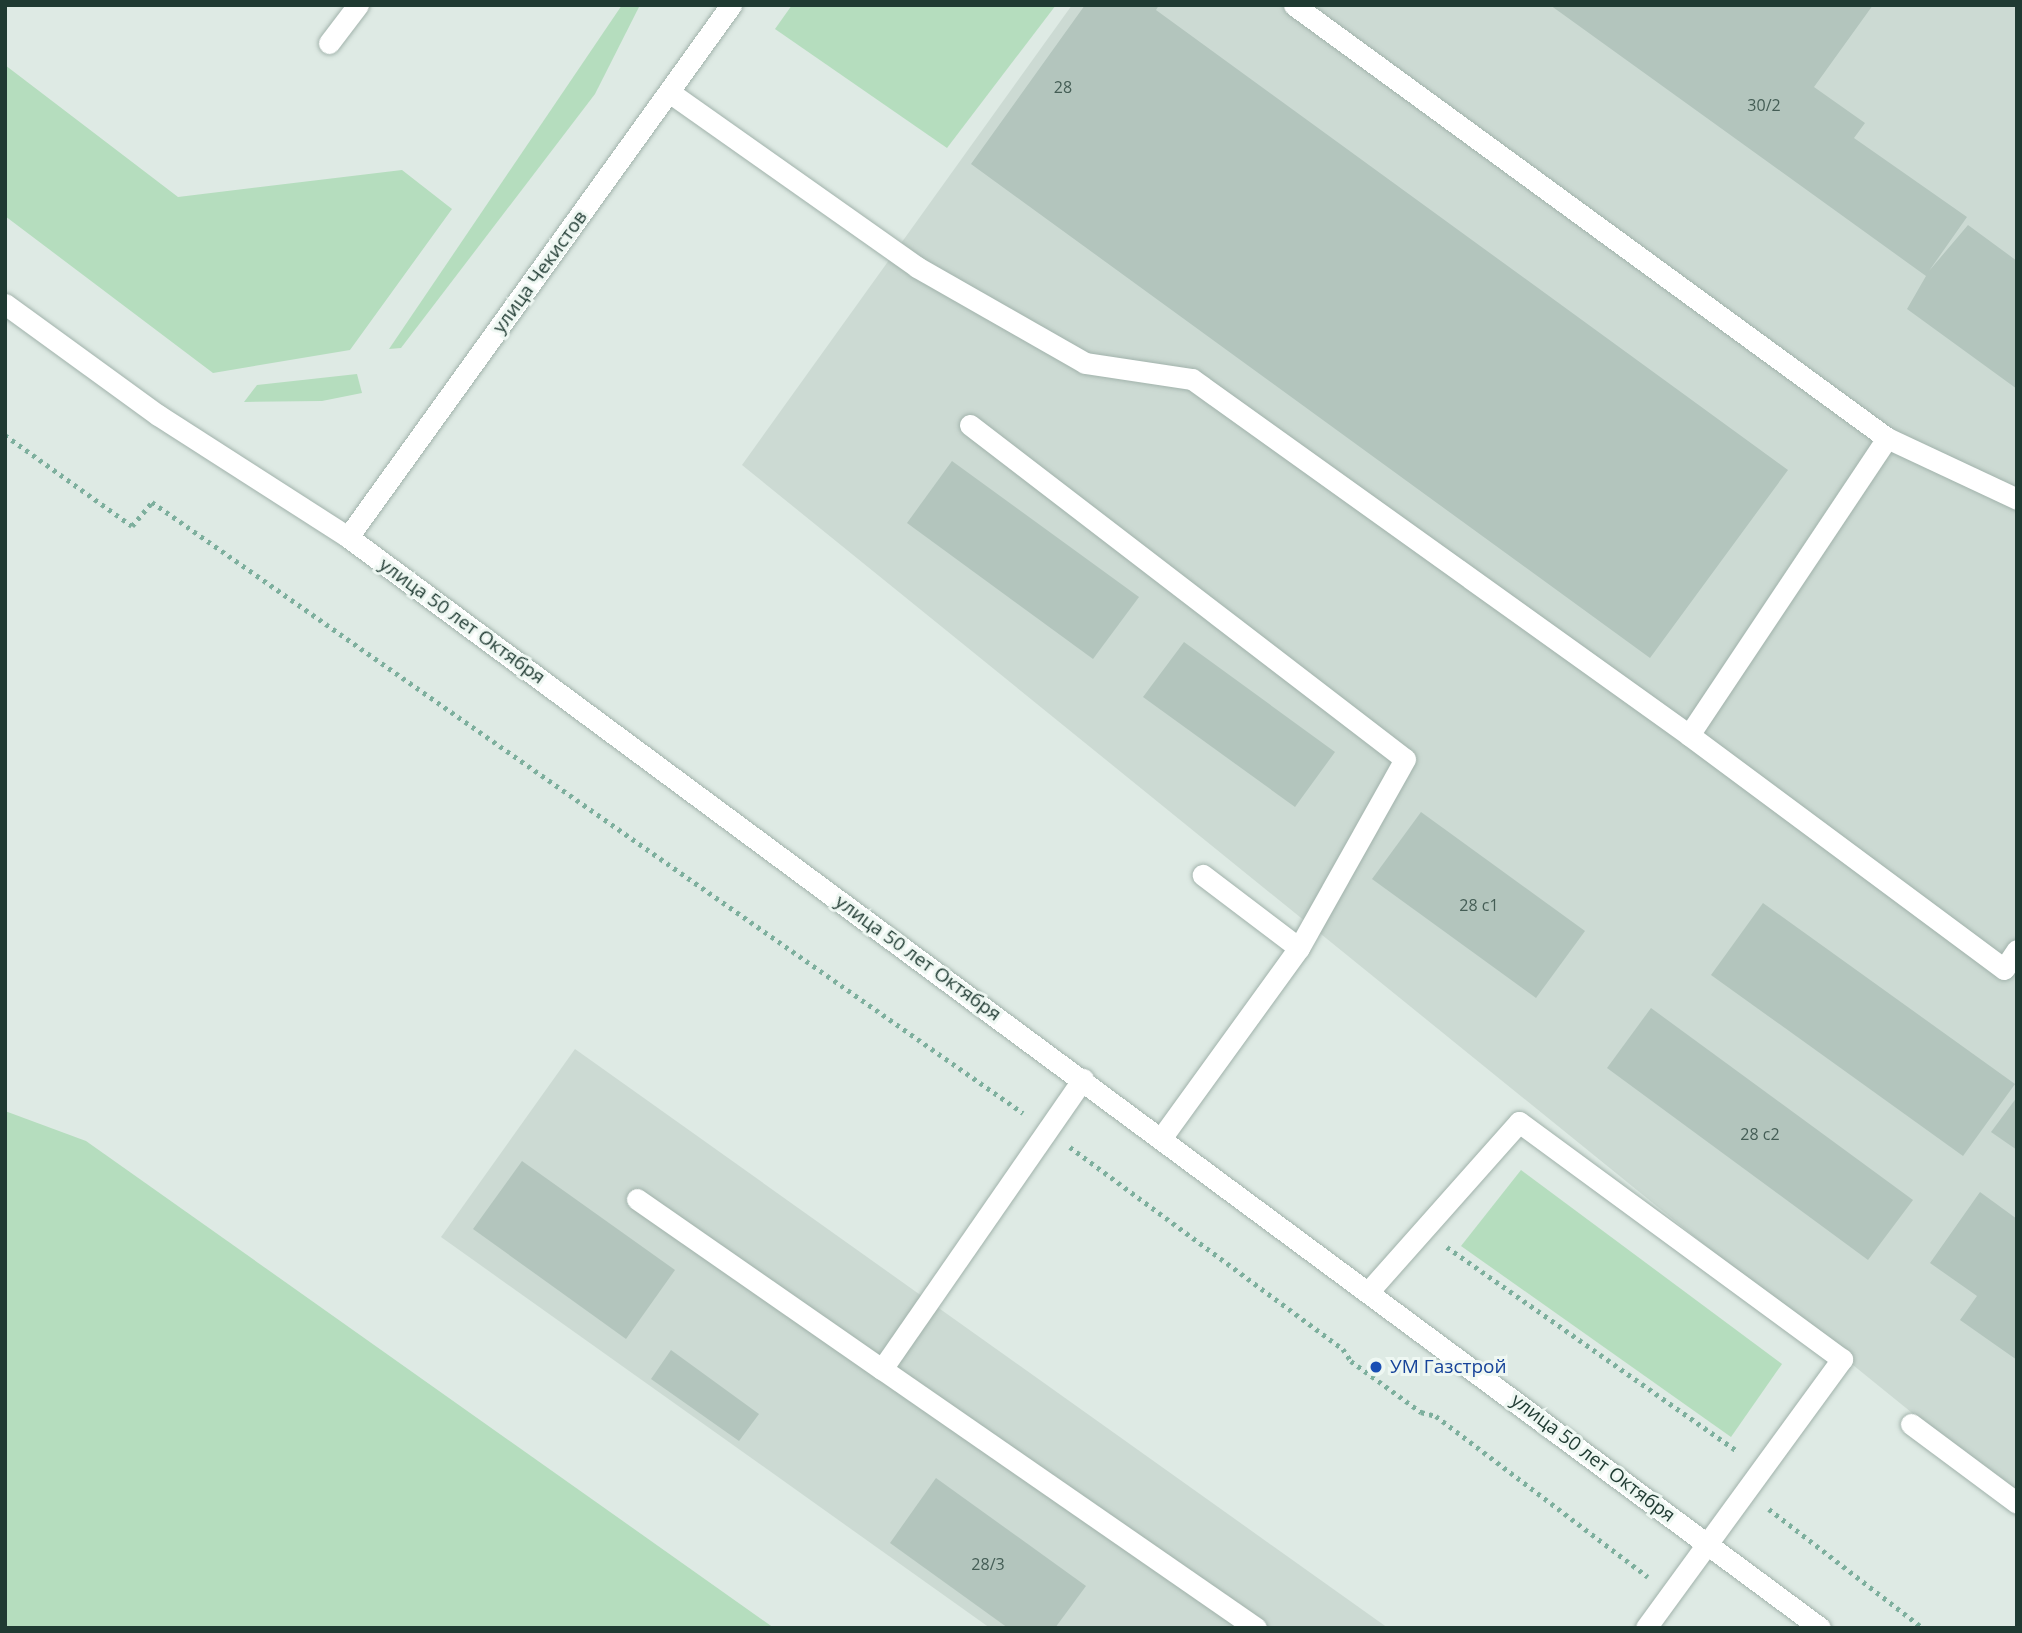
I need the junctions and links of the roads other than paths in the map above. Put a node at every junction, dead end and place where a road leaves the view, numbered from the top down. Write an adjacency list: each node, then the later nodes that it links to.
1 (358, 5): 4 (main road)
2 (730, 5): 5 (main road, улица Чекистов)
3 (1294, 5): 8 (main road)
4 (330, 43)
5 (669, 92): 10 (main road, улица Чекистов); 11 (main road)
6 (5, 304): 10 (main road, улица 50 лет Октября)
7 (970, 425): 13 (main road)
8 (1887, 438): 9 (main road); 11 (main road)
9 (2017, 499)
10 (348, 537): 15 (main road, улица 50 лет Октября)
11 (1689, 735): 14 (main road)
12 (1203, 875): 13 (main road)
13 (1299, 948): 16 (main road)
14 (2017, 950)
15 (1083, 1079): 16 (main road, улица 50 лет Октября); 19 (main road)
16 (1162, 1137): 18 (main road, улица 50 лет Октября)
17 (637, 1199): 19 (main road)
18 (1369, 1292): 22 (main road, улица 50 лет Октября); 22 (main road)
19 (882, 1369): 23 (main road)
20 (1911, 1424): 21 (main road)
21 (2017, 1503)
22 (1707, 1543): 24 (main road); 25 (main road, улица 50 лет Октября)
23 (1256, 1628)
24 (1646, 1628)
25 (1820, 1628)

